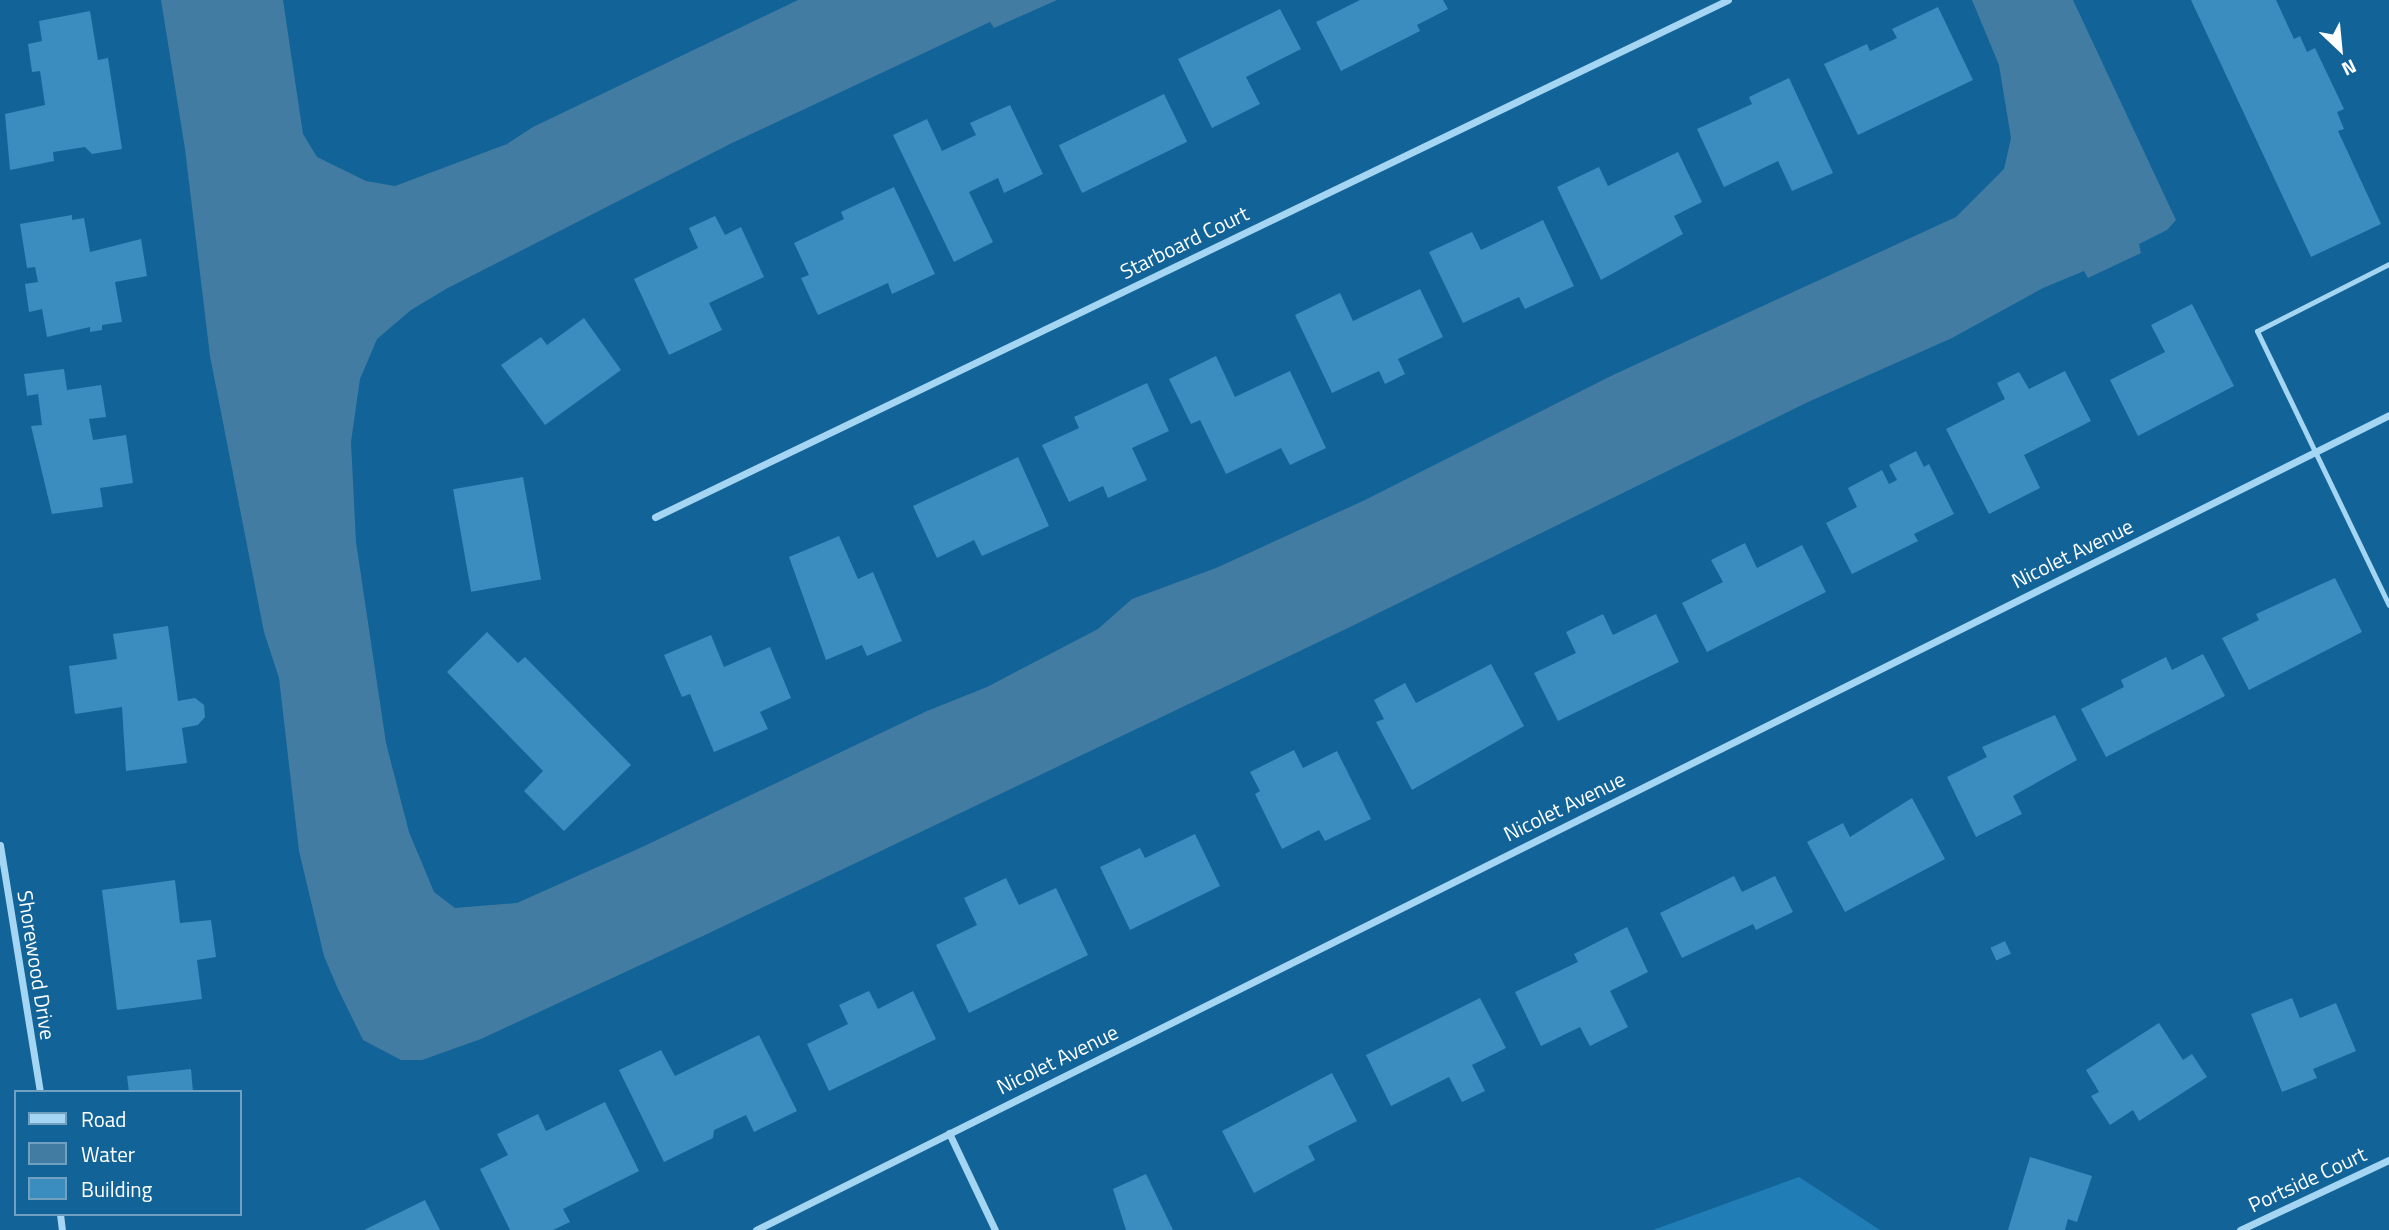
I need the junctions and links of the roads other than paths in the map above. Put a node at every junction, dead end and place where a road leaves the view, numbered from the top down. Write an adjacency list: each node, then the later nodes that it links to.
1 (1728, 0): 5 (street, Starboard Court)
2 (2389, 264): 4 (lane)
3 (2389, 415): 4 (street, Nicolet Avenue)
4 (2313, 453): 6 (lane); 9 (street, Nicolet Avenue)
5 (655, 517)
6 (2389, 605)
7 (0, 845): 8 (street, Shorewood Drive)
8 (40, 1090)
9 (949, 1133): 11 (street, Nicolet Avenue); 12 (street)
10 (2389, 1160): 13 (street, Portside Court)
11 (756, 1230)
12 (995, 1230)
13 (2239, 1230)

